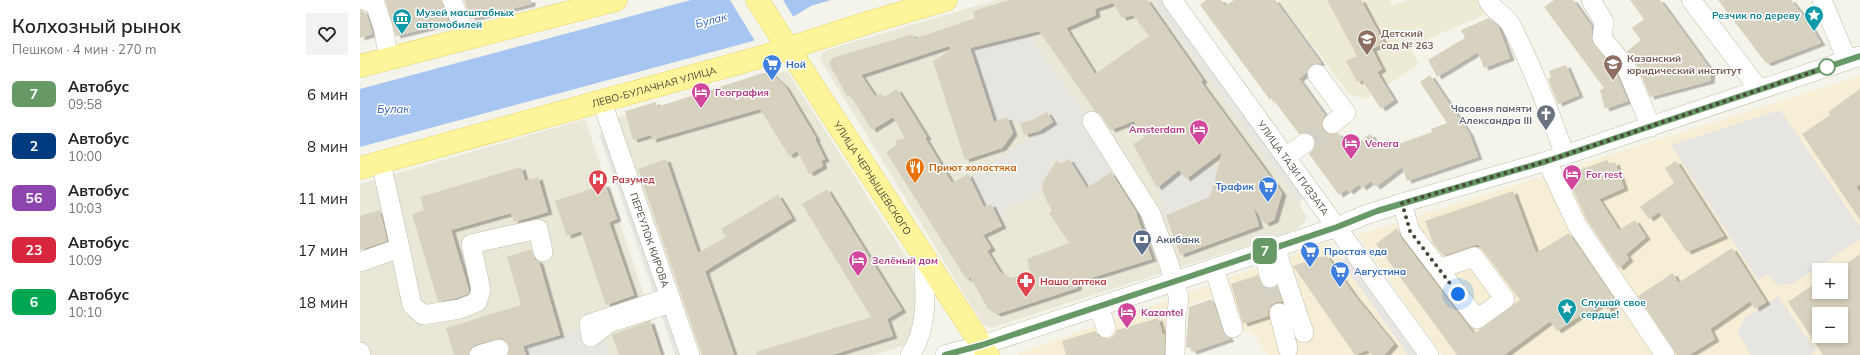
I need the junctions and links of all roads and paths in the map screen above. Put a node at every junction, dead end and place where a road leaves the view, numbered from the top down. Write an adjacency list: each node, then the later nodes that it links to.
1 (364, 0): 14 (street)
2 (452, 0): 11 (street)
3 (616, 0): 11 (main road)
4 (757, 0): 12 (main road, УЛИЦА ЧЕРНЫШЕВСКОГО)
5 (946, 0): 12 (main road, ЛЕВО-БУЛАЧНАЯ УЛИЦА)
6 (1488, 0): 23 (street)
7 (1592, 0): 21 (street)
8 (1691, 0): 17 (street)
9 (1822, 0): 13 (street)
10 (1176, 1): 24 (street, УЛИЦА ТАЗИ ГИЗЗАТА)
11 (467, 38): 14 (main road)
12 (784, 42): 18 (main road, ЛЕВО-БУЛАЧНАЯ УЛИЦА); 33 (main road, УЛИЦА ЧЕРНЫШЕВСКОГО)
13 (1853, 58): 17 (street)
14 (389, 59): 15 (main road)
15 (360, 66)
16 (1318, 74): 20 (street)
17 (1759, 89): 21 (street)
18 (602, 102): 26 (main road, ЛЕВО-БУЛАЧНАЯ УЛИЦА); 50 (street, ПЕРЕУЛОК КИРОВА)
19 (1092, 121): 38 (street)
20 (1332, 124)
21 (1651, 127): 23 (street)
22 (1305, 143): 24 (street)
23 (1565, 155): 25 (street)
24 (1286, 157): 29 (street, УЛИЦА ТАЗИ ГИЗЗАТА)
25 (1547, 161): 28 (street); 55 (street)
26 (381, 162): 27 (main road, ЛЕВО-БУЛАЧНАЯ УЛИЦА); 30 (street)
27 (360, 168)
28 (1402, 203): 29 (street); 36 (street)
29 (1337, 227): 31 (street); 54 (street, УЛИЦА ТАЗИ ГИЗЗАТА)
30 (400, 248): 32 (street); 34 (street)
31 (1269, 249): 35 (street); 37 (street); 43 (street)
32 (542, 252)
33 (923, 253): 46 (main road, УЛИЦА ЧЕРНЫШЕВСКОГО); 51 (street)
34 (360, 262)
35 (1214, 268): 38 (street); 42 (street)
36 (1439, 269)
37 (1270, 278)
38 (1174, 281): 39 (street); 53 (street)
39 (1099, 306): 41 (street); 46 (street)
40 (1279, 313): 45 (street)
41 (1106, 328)
42 (1233, 328)
43 (1304, 333)
44 (499, 349): 49 (street)
45 (1288, 349)
46 (985, 350): 52 (street)
47 (360, 352): 48 (street)
48 (361, 355)
49 (479, 355)
50 (690, 355)
51 (910, 355)
52 (944, 355)
53 (1176, 355)
54 (1429, 355)
55 (1665, 355)

